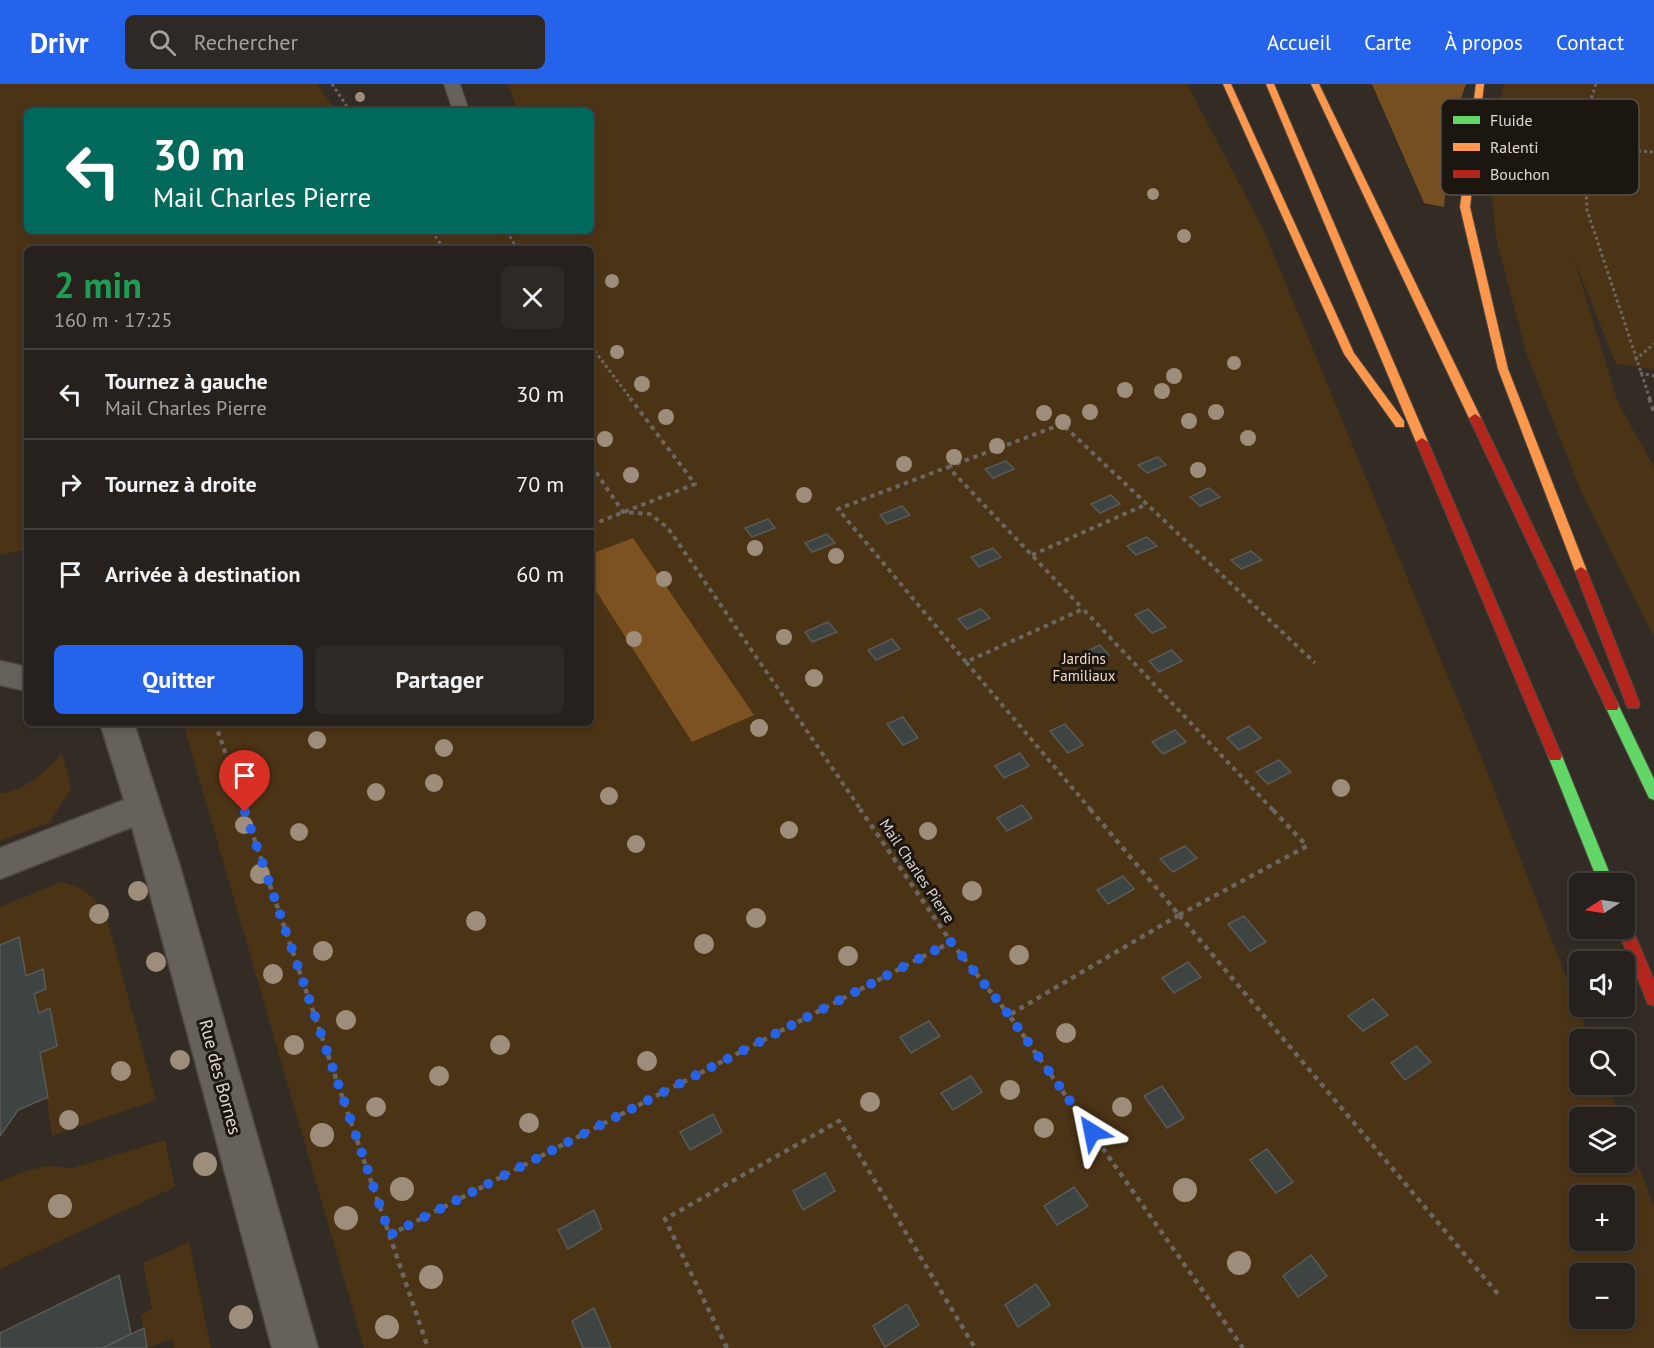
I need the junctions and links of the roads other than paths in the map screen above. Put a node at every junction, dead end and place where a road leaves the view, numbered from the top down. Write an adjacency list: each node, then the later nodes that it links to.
1 (452, 84): 8 (lane)
2 (1227, 84): 10 (highway)
3 (1270, 84): 10 (highway)
4 (1315, 84): 6 (highway)
5 (1480, 84): 7 (highway)
6 (1321, 91): 15 (highway)
7 (1478, 99)
8 (460, 108)
9 (1466, 195): 13 (highway)
10 (1434, 471): 18 (highway)
11 (0, 673): 12 (street)
12 (24, 678)
13 (1637, 714)
14 (118, 726): 16 (street, Rue des Bornes)
15 (1654, 794)
16 (144, 807): 17 (street); 21 (street, Rue des Bornes)
17 (0, 864)
18 (1602, 873)
19 (1629, 939): 20 (highway)
20 (1654, 999)
21 (295, 1348)

